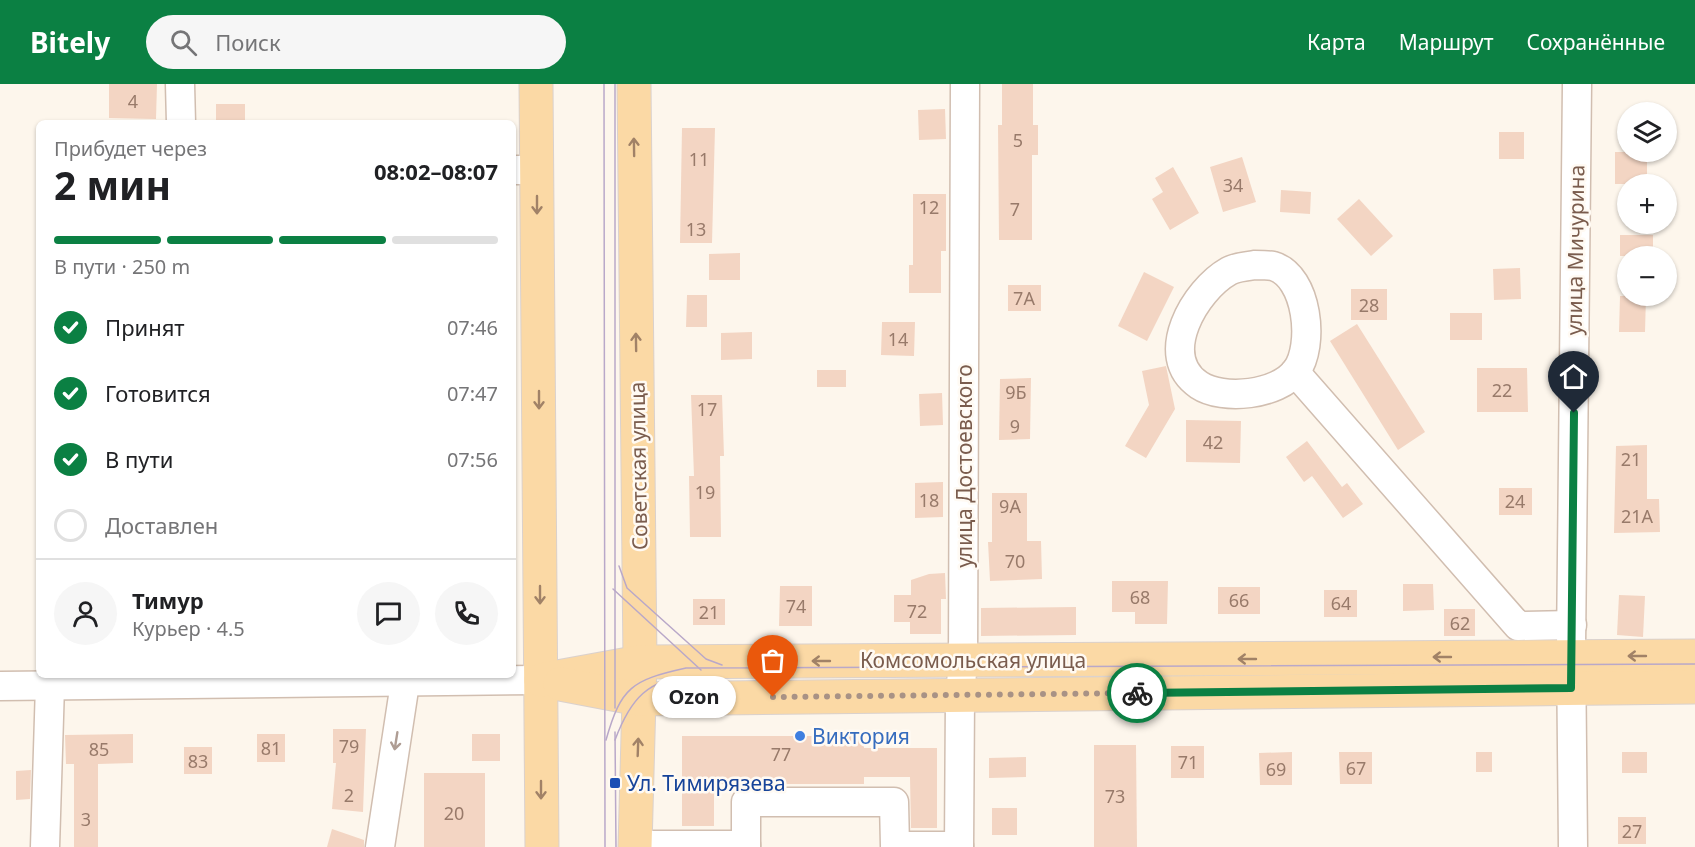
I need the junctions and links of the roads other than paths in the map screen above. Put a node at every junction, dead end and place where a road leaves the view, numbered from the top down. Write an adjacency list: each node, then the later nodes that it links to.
1 (180, 84): 6 (street)
2 (536, 84): 7 (main road)
3 (634, 84): 12 (main road, Советская улица, one-way to 3)
4 (965, 84): 11 (street, улица Достоевского)
5 (1577, 84): 9 (street, улица Мичурина)
6 (181, 120)
7 (525, 170): 15 (main road, one-way to 15)
8 (1295, 372): 8 (street); 9 (street)
9 (1571, 656): 10 (main road, Комсомольская улица, one-way to 9); 11 (main road, Комсомольская улица, one-way to 11); 19 (main road, Комсомольская улица); 20 (main road, Комсомольская улица); 29 (street, улица Мичурина)
10 (1695, 656)
11 (963, 661): 12 (main road, Комсомольская улица, one-way to 12); 20 (street, улица Достоевского)
12 (640, 662): 15 (main road, Комсомольская улица); 21 (main road, Советская улица)
13 (458, 678): 15 (street, Комсомольская улица); 16 (street, Комсомольская улица)
14 (186, 679): 16 (street, Комсомольская улица); 17 (street, Комсомольская улица)
15 (541, 680): 21 (main road, Комсомольская улица); 27 (main road, one-way to 27)
16 (405, 683): 26 (street, one-way to 26)
17 (50, 685): 18 (street, Комсомольская улица); 25 (street)
18 (0, 686)
19 (1695, 687)
20 (960, 696): 21 (main road, Комсомольская улица); 28 (street, улица Достоевского)
21 (639, 699): 22 (main road, Советская улица, one-way to 21)
22 (635, 846): 23 (street)
23 (746, 846): 24 (street)
24 (895, 846): 28 (street)
25 (45, 847)
26 (380, 847)
27 (542, 847)
28 (959, 847)
29 (1574, 847)

